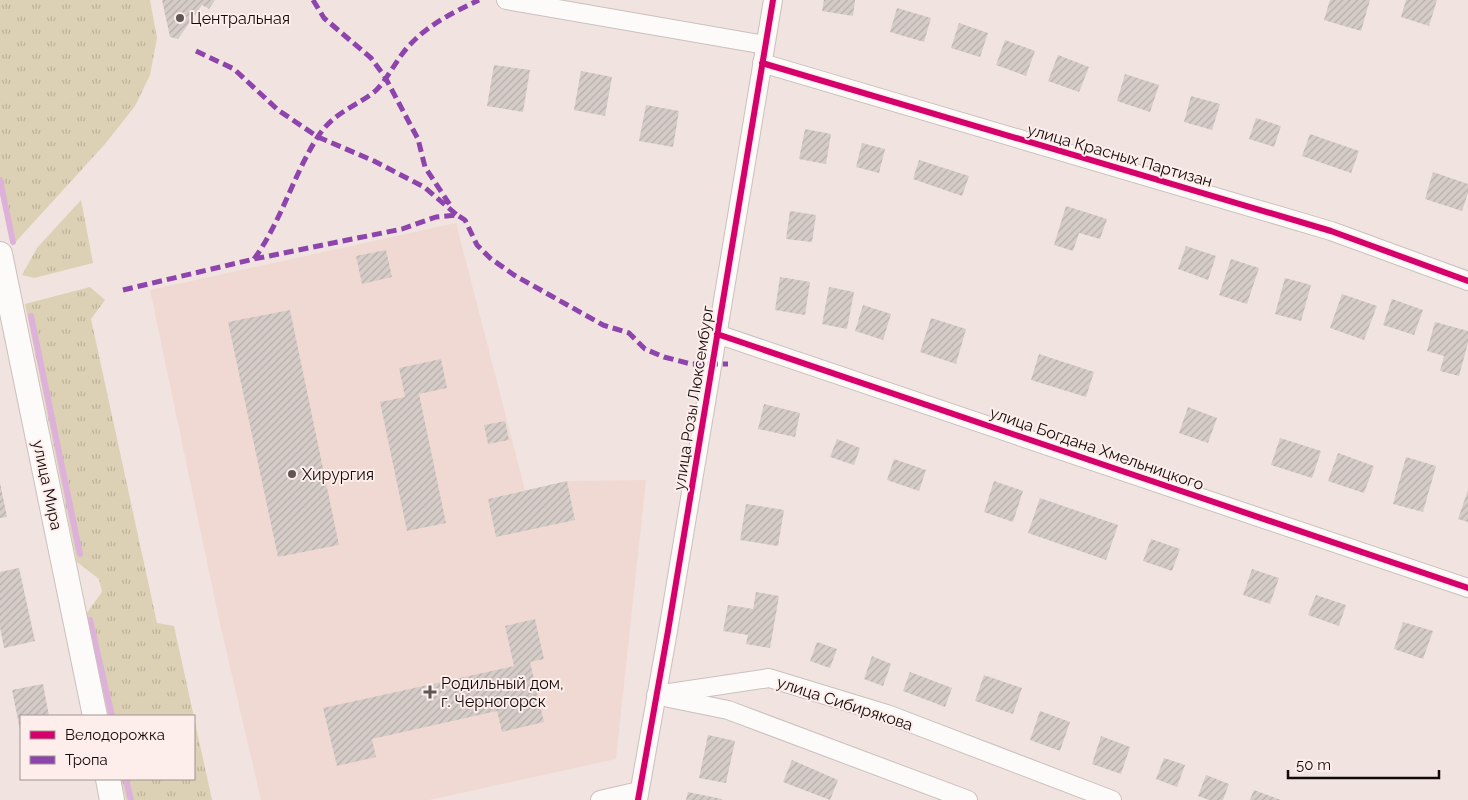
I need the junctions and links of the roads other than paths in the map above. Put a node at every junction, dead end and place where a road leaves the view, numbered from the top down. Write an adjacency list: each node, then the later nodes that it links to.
1 (506, 0): 3 (street)
2 (773, 0): 3 (street, улица Розы Люксембург)
3 (765, 45): 4 (street, улица Розы Люксембург)
4 (762, 63): 6 (street, улица Красных Партизан); 8 (street, улица Розы Люксембург)
5 (0, 254): 7 (main road, улица Мира)
6 (1468, 281)
7 (4, 297): 11 (main road, улица Мира)
8 (717, 334): 9 (street, улица Богдана Хмельницкого); 10 (street, улица Розы Люксембург)
9 (1468, 588)
10 (656, 695): 13 (street, улица Розы Люксембург); 16 (street); 17 (street, улица Сибирякова)
11 (95, 715)
12 (108, 780): 14 (main road)
13 (639, 796): 15 (street)
14 (112, 800)
15 (600, 800)
16 (968, 800)
17 (1112, 800)

